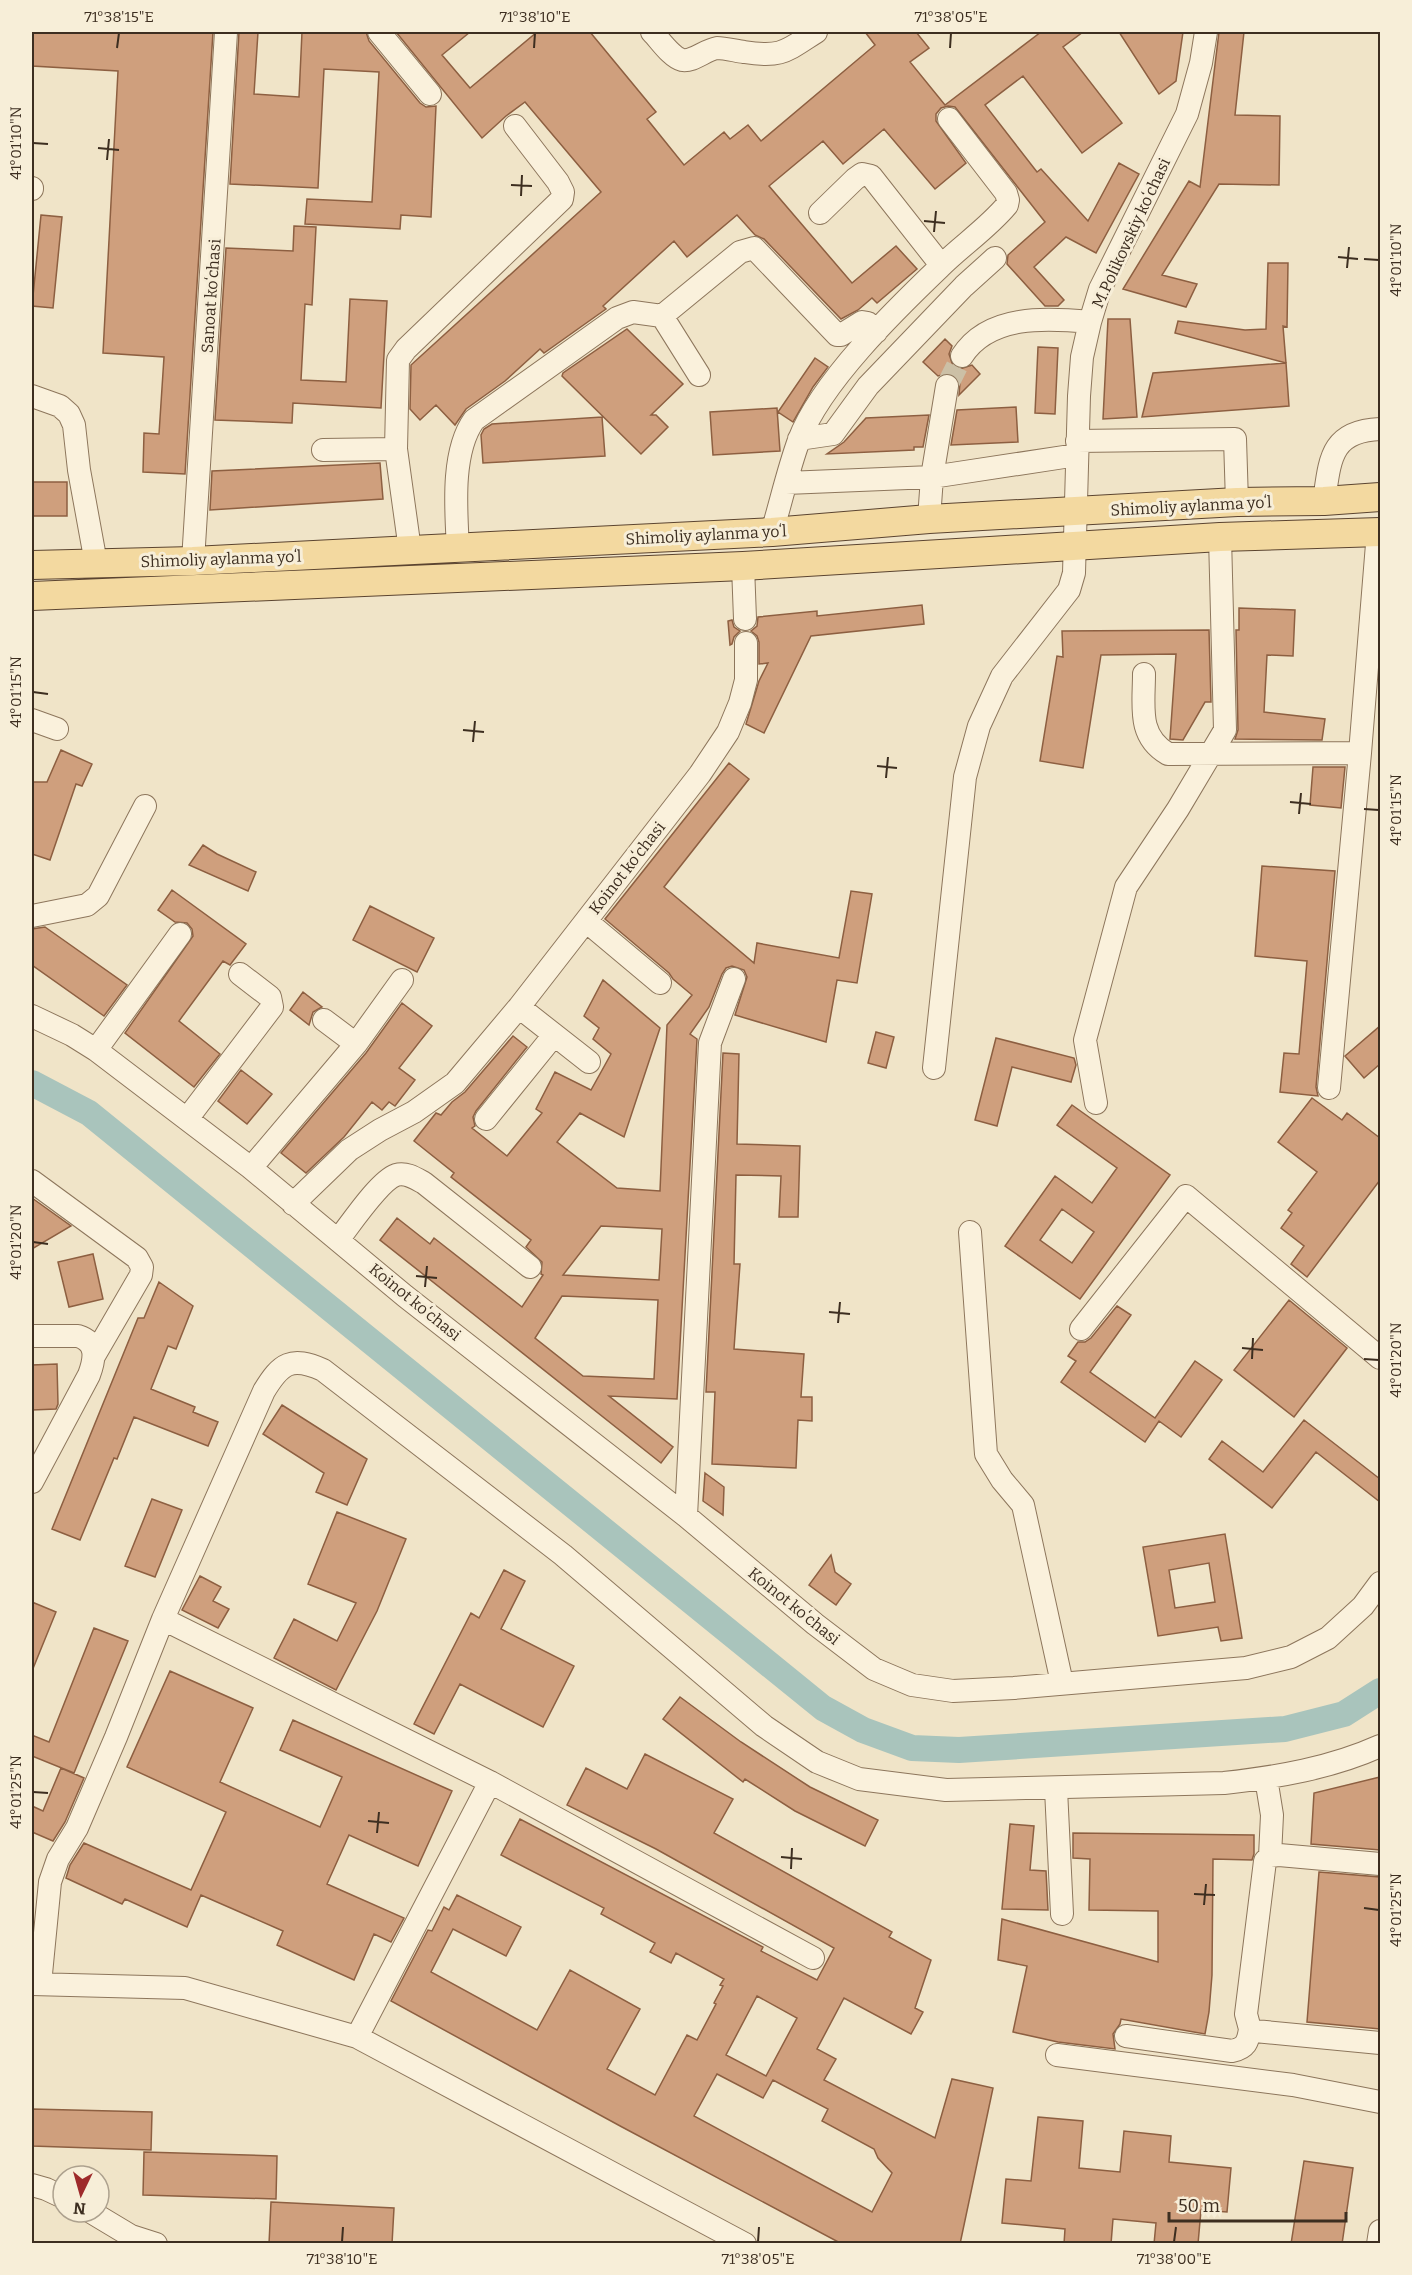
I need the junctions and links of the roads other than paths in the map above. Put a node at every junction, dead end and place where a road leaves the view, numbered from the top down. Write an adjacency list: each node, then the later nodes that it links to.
1 (226, 32): 37 (street, Sanoat koʻchasi)
2 (379, 32): 6 (street)
3 (652, 32): 4 (street)
4 (816, 32)
5 (1206, 32): 13 (street, M.Polikovskiy koʻchasi)
6 (430, 94)
7 (949, 119): 11 (street)
8 (515, 126): 22 (street)
9 (820, 213): 11 (street)
10 (995, 258): 20 (street)
11 (941, 266): 14 (street)
12 (662, 316): 14 (street); 16 (street); 34 (street)
13 (1090, 322): 15 (street); 21 (street, M.Polikovskiy koʻchasi)
14 (876, 332): 20 (street)
15 (962, 356)
16 (699, 375)
17 (947, 386): 24 (street)
18 (32, 396): 38 (street)
19 (1380, 429): 27 (street)
20 (799, 439): 25 (street)
21 (1077, 448): 24 (street); 28 (street); 29 (street, M.Polikovskiy koʻchasi)
22 (396, 449): 23 (street); 36 (street)
23 (323, 450)
24 (932, 477): 25 (street); 30 (street)
25 (786, 483): 31 (street)
26 (1380, 497): 27 (main road, Shimoliy aylanma yoʻl)
27 (1324, 501): 28 (main road, Shimoliy aylanma yoʻl)
28 (1237, 502): 29 (main road, Shimoliy aylanma yoʻl)
29 (1076, 512): 30 (main road, Shimoliy aylanma yoʻl); 35 (street, M.Polikovskiy koʻchasi)
30 (929, 519): 31 (main road, Shimoliy aylanma yoʻl)
31 (772, 532): 34 (main road, Shimoliy aylanma yoʻl)
32 (1379, 532): 33 (main road, Shimoliy aylanma yoʻl); 47 (street)
33 (1220, 537): 35 (main road, Shimoliy aylanma yoʻl); 48 (street)
34 (458, 548): 36 (main road, Shimoliy aylanma yoʻl)
35 (1075, 548): 40 (main road, Shimoliy aylanma yoʻl); 64 (street, M.Polikovskiy koʻchasi)
36 (410, 550): 37 (main road, Shimoliy aylanma yoʻl)
37 (193, 561): 38 (main road, Shimoliy aylanma yoʻl)
38 (96, 563): 39 (main road, Shimoliy aylanma yoʻl)
39 (32, 565)
40 (742, 566): 41 (main road, Shimoliy aylanma yoʻl); 42 (street)
41 (32, 596)
42 (745, 619)
43 (746, 643): 51 (street, Koinot koʻchasi)
44 (1144, 674): 48 (street)
45 (32, 720): 46 (street)
46 (57, 729)
47 (1360, 753): 48 (street); 65 (street)
48 (1210, 754): 66 (street)
49 (145, 806): 50 (street)
50 (32, 916)
51 (586, 921): 56 (street); 57 (street, Koinot koʻchasi)
52 (180, 934): 62 (street)
53 (240, 974): 67 (street)
54 (734, 979): 80 (street)
55 (402, 980): 61 (street)
56 (660, 983)
57 (519, 1007): 60 (street); 71 (street, Koinot koʻchasi)
58 (32, 1016): 62 (street, Koinot koʻchasi)
59 (324, 1020): 61 (street)
60 (554, 1035): 63 (street); 68 (street)
61 (356, 1044): 69 (street)
62 (96, 1050): 67 (street, Koinot koʻchasi)
63 (589, 1062)
64 (934, 1068)
65 (1329, 1088)
66 (1096, 1103)
67 (187, 1119): 69 (street, Koinot koʻchasi)
68 (486, 1119)
69 (251, 1168): 71 (street, Koinot koʻchasi)
70 (32, 1181): 77 (street)
71 (293, 1204): 73 (street, Koinot koʻchasi)
72 (970, 1232): 83 (street)
73 (338, 1240): 74 (street); 80 (street, Koinot koʻchasi)
74 (530, 1267)
75 (1081, 1329): 78 (street)
76 (32, 1336): 77 (street)
77 (94, 1356): 79 (street)
78 (1380, 1358)
79 (32, 1482)
80 (686, 1516): 83 (street, Koinot koʻchasi)
81 (1380, 1583): 83 (street, Koinot koʻchasi)
82 (163, 1619): 86 (street); 87 (street); 92 (street)
83 (1062, 1683)
84 (1380, 1746): 85 (street)
85 (1266, 1778): 87 (street); 88 (street)
86 (490, 1782): 91 (street); 95 (street)
87 (1056, 1789): 90 (street)
88 (1270, 1856): 89 (street); 93 (street)
89 (1380, 1864)
90 (1062, 1914)
91 (813, 1958)
92 (36, 1984): 95 (street)
93 (1250, 2029): 94 (street); 96 (street)
94 (1126, 2036)
95 (357, 2037): 105 (street)
96 (1380, 2043)
97 (1057, 2055): 98 (street)
98 (1380, 2102)
99 (32, 2185): 100 (street)
100 (51, 2192)
101 (104, 2224): 103 (street)
102 (1380, 2231): 106 (street)
103 (117, 2236): 104 (street)
104 (156, 2244)
105 (745, 2244)
106 (1378, 2244)

